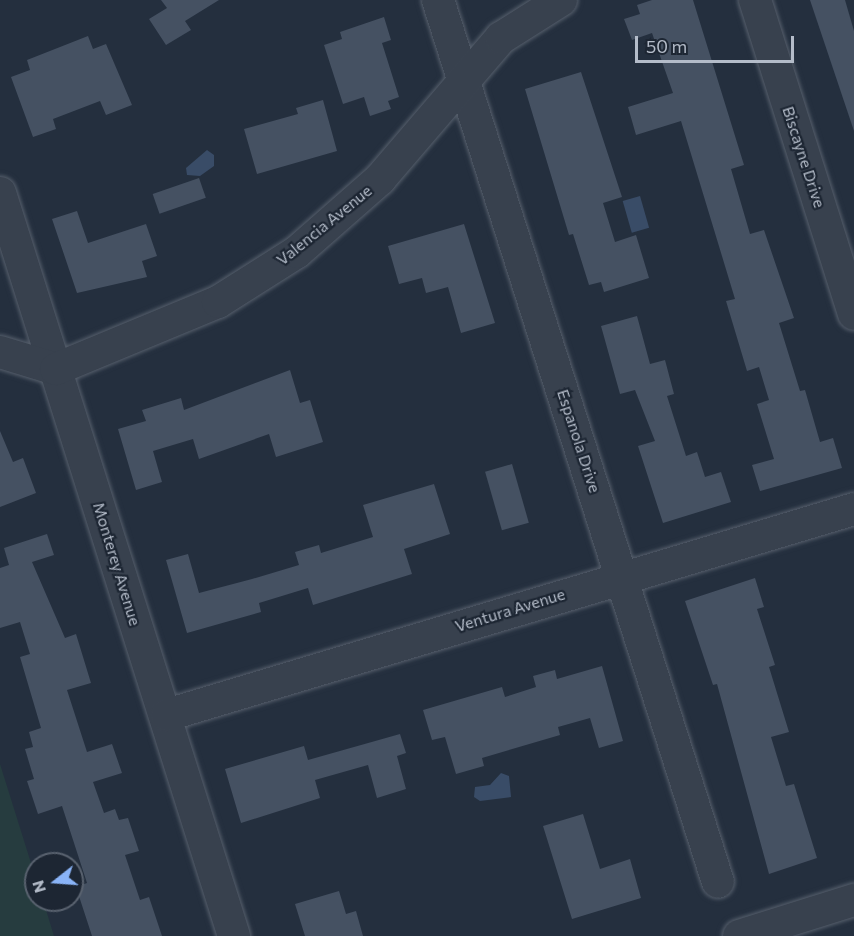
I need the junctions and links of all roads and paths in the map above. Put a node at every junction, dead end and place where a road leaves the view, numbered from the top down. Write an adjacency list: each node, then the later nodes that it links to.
1 (438, 0): 4 (street, Espanola Drive)
2 (561, 0): 4 (street, Valencia Avenue)
3 (755, 0): 6 (street, Biscayne Drive)
4 (464, 78): 8 (street, Valencia Avenue); 10 (street, Espanola Drive)
5 (0, 193): 8 (street, Monterey Avenue)
6 (854, 314)
7 (0, 352): 8 (street)
8 (56, 369): 11 (street, Monterey Avenue)
9 (854, 509): 10 (street, Ventura Avenue)
10 (622, 576): 11 (street, Ventura Avenue); 12 (street, Espanola Drive)
11 (167, 715): 14 (street, Monterey Avenue)
12 (718, 882)
13 (854, 900): 15 (street)
14 (234, 936)
15 (739, 936)

